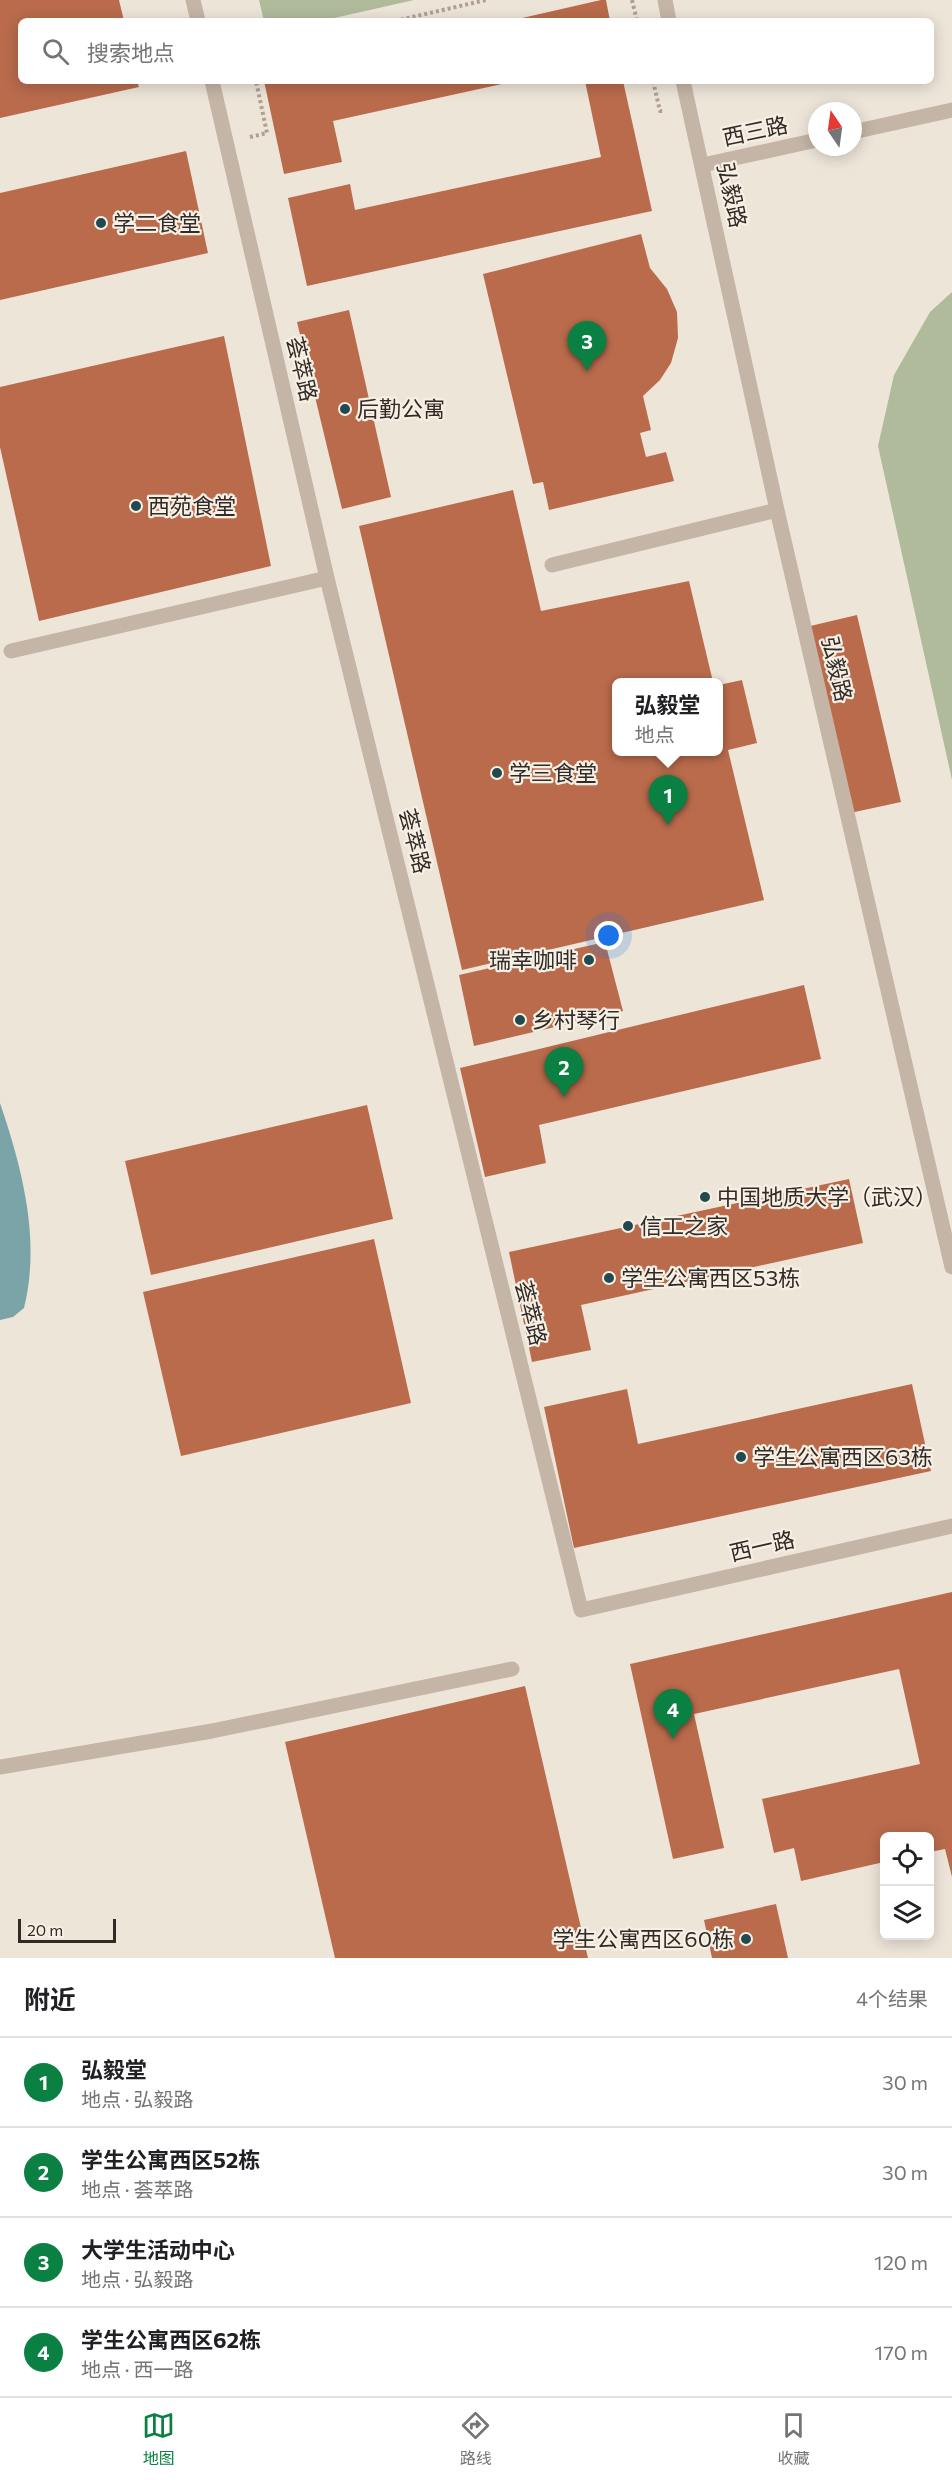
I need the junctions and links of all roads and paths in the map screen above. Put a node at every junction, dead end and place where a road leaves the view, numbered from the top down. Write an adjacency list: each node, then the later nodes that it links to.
1 (193, 0): 5 (street)
2 (486, 0): 6 (path)
3 (632, 0): 7 (path)
4 (664, 0): 8 (street)
5 (197, 18)
6 (408, 18)
7 (636, 18)
8 (668, 18)
9 (213, 84): 14 (street, 荟萃路)
10 (257, 84): 14 (path)
11 (684, 84): 16 (street, 弘毅路)
12 (952, 110): 13 (street)
13 (862, 130)
14 (226, 141): 19 (street, 荟萃路)
15 (808, 142): 16 (street, 西三路)
16 (703, 165): 17 (street, 弘毅路)
17 (777, 510): 18 (street); 21 (street, 弘毅路)
18 (552, 565)
19 (327, 578): 20 (street); 23 (street, 荟萃路)
20 (11, 651)
21 (952, 1267)
22 (952, 1526): 23 (street, 西一路)
23 (581, 1610)
24 (512, 1669): 25 (street)
25 (0, 1767)

